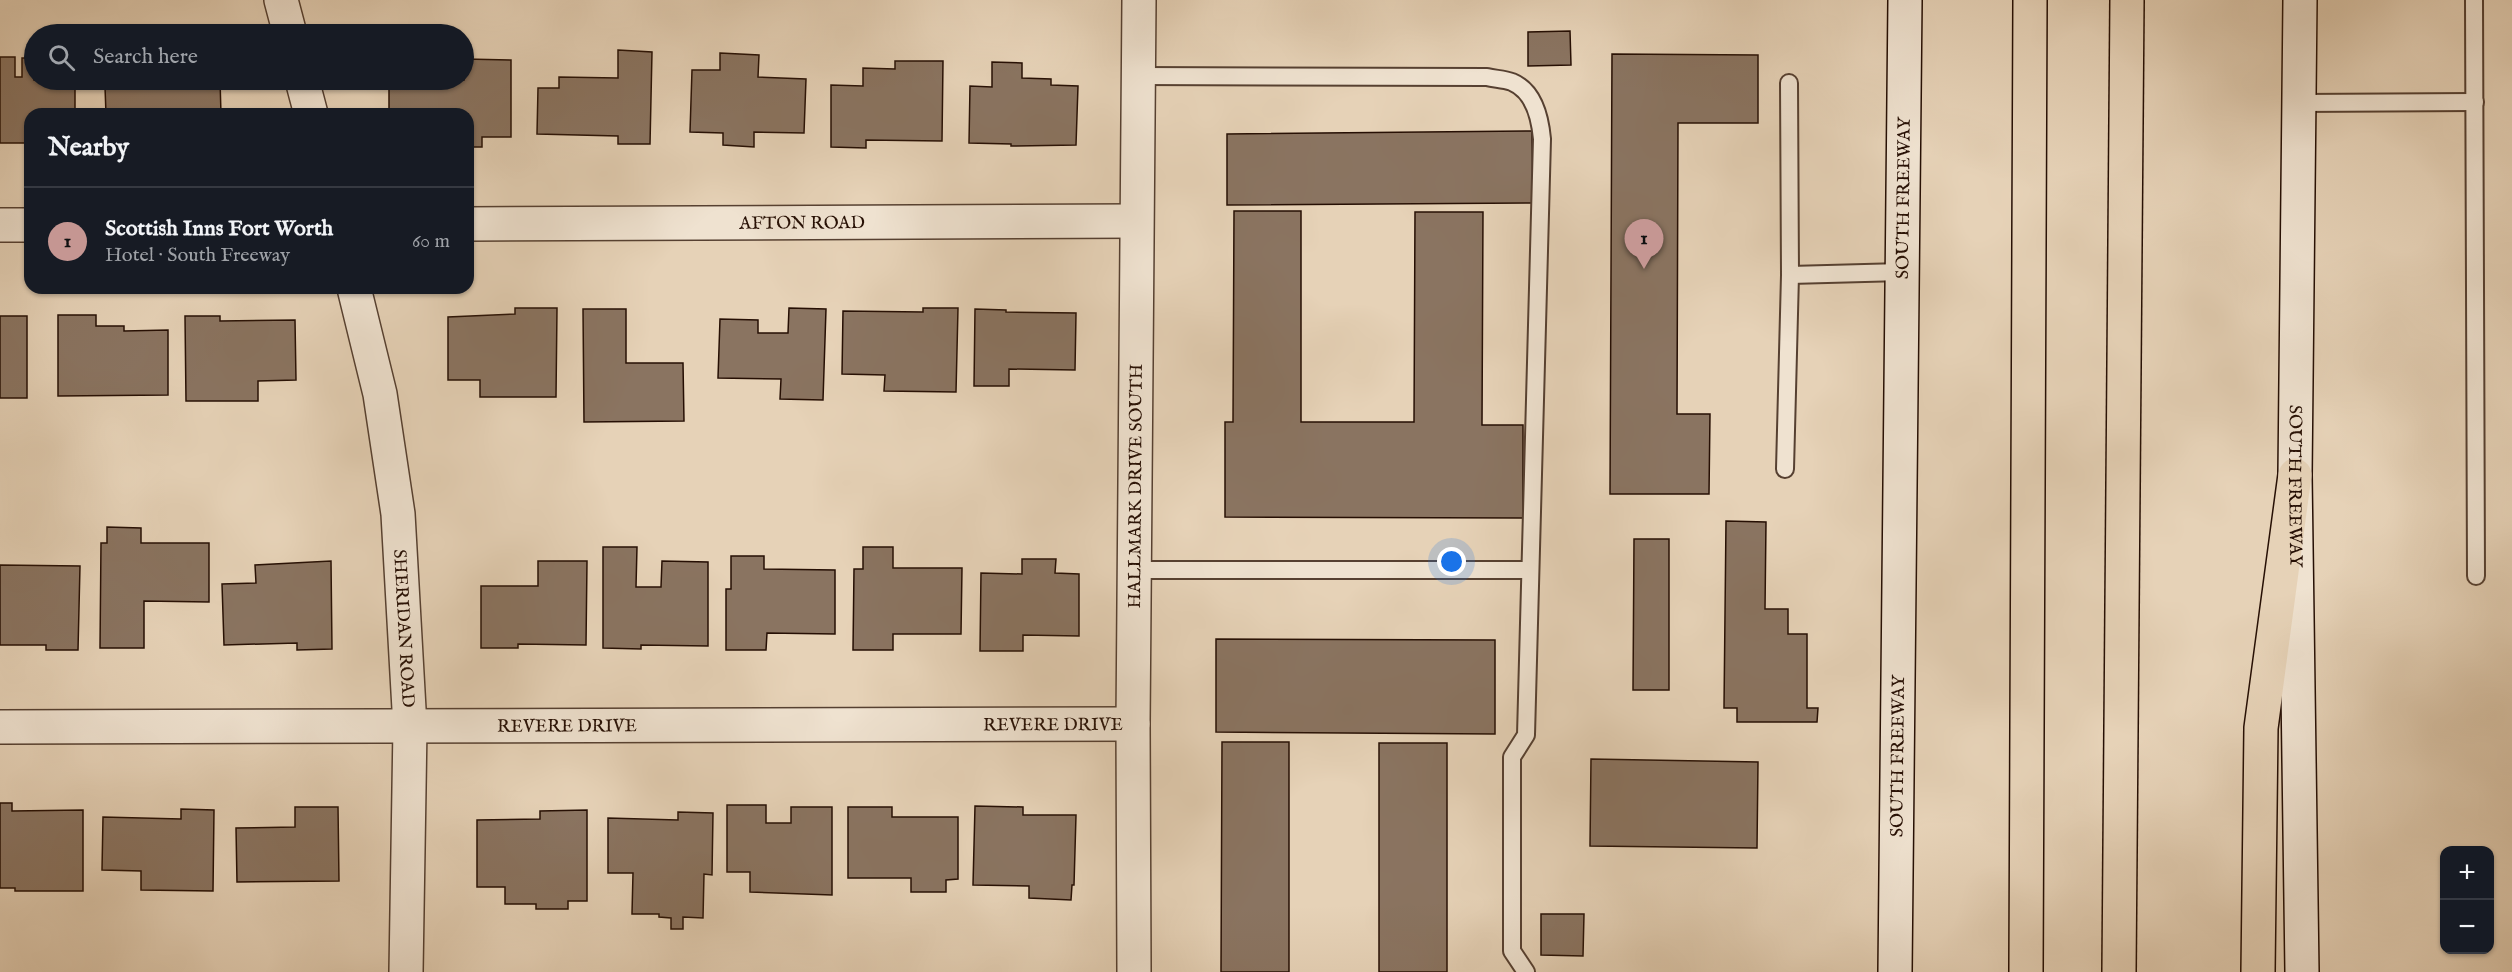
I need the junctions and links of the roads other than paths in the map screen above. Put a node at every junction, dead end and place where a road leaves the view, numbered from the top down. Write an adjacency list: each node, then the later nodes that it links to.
1 (281, 0): 8 (street)
2 (1139, 0): 9 (street, HALLMARK DRIVE SOUTH)
3 (1905, 0): 19 (street, SOUTH FREEWAY)
4 (2030, 0): 34 (highway)
5 (2127, 0): 35 (highway)
6 (2300, 0): 13 (street, SOUTH FREEWAY)
7 (2474, 0): 12 (lane)
8 (287, 24)
9 (1138, 76): 15 (street, HALLMARK DRIVE SOUTH); 25 (lane)
10 (1789, 83): 20 (lane)
11 (304, 90): 14 (street)
12 (2475, 102): 13 (lane); 26 (lane)
13 (2299, 103): 23 (street, SOUTH FREEWAY)
14 (309, 108)
15 (1136, 221): 16 (street, AFTON ROAD); 24 (street, HALLMARK DRIVE SOUTH)
16 (474, 224)
17 (0, 225): 18 (street)
18 (24, 225)
19 (1902, 272): 20 (lane); 33 (street, SOUTH FREEWAY)
20 (1790, 275): 22 (lane)
21 (355, 294): 29 (street, SHERIDAN ROAD)
22 (1785, 469)
23 (2295, 475): 36 (highway); 37 (street, SOUTH FREEWAY)
24 (1134, 570): 25 (lane); 27 (street, HALLMARK DRIVE SOUTH)
25 (1530, 570): 32 (lane)
26 (2476, 576)
27 (1133, 724): 29 (street, REVERE DRIVE); 31 (street, HALLMARK DRIVE SOUTH)
28 (0, 727): 29 (street, REVERE DRIVE)
29 (410, 727): 30 (street, SHERIDAN ROAD)
30 (406, 972)
31 (1134, 972)
32 (1526, 972)
33 (1895, 972)
34 (2026, 972)
35 (2119, 972)
36 (2258, 972)
37 (2302, 972)

